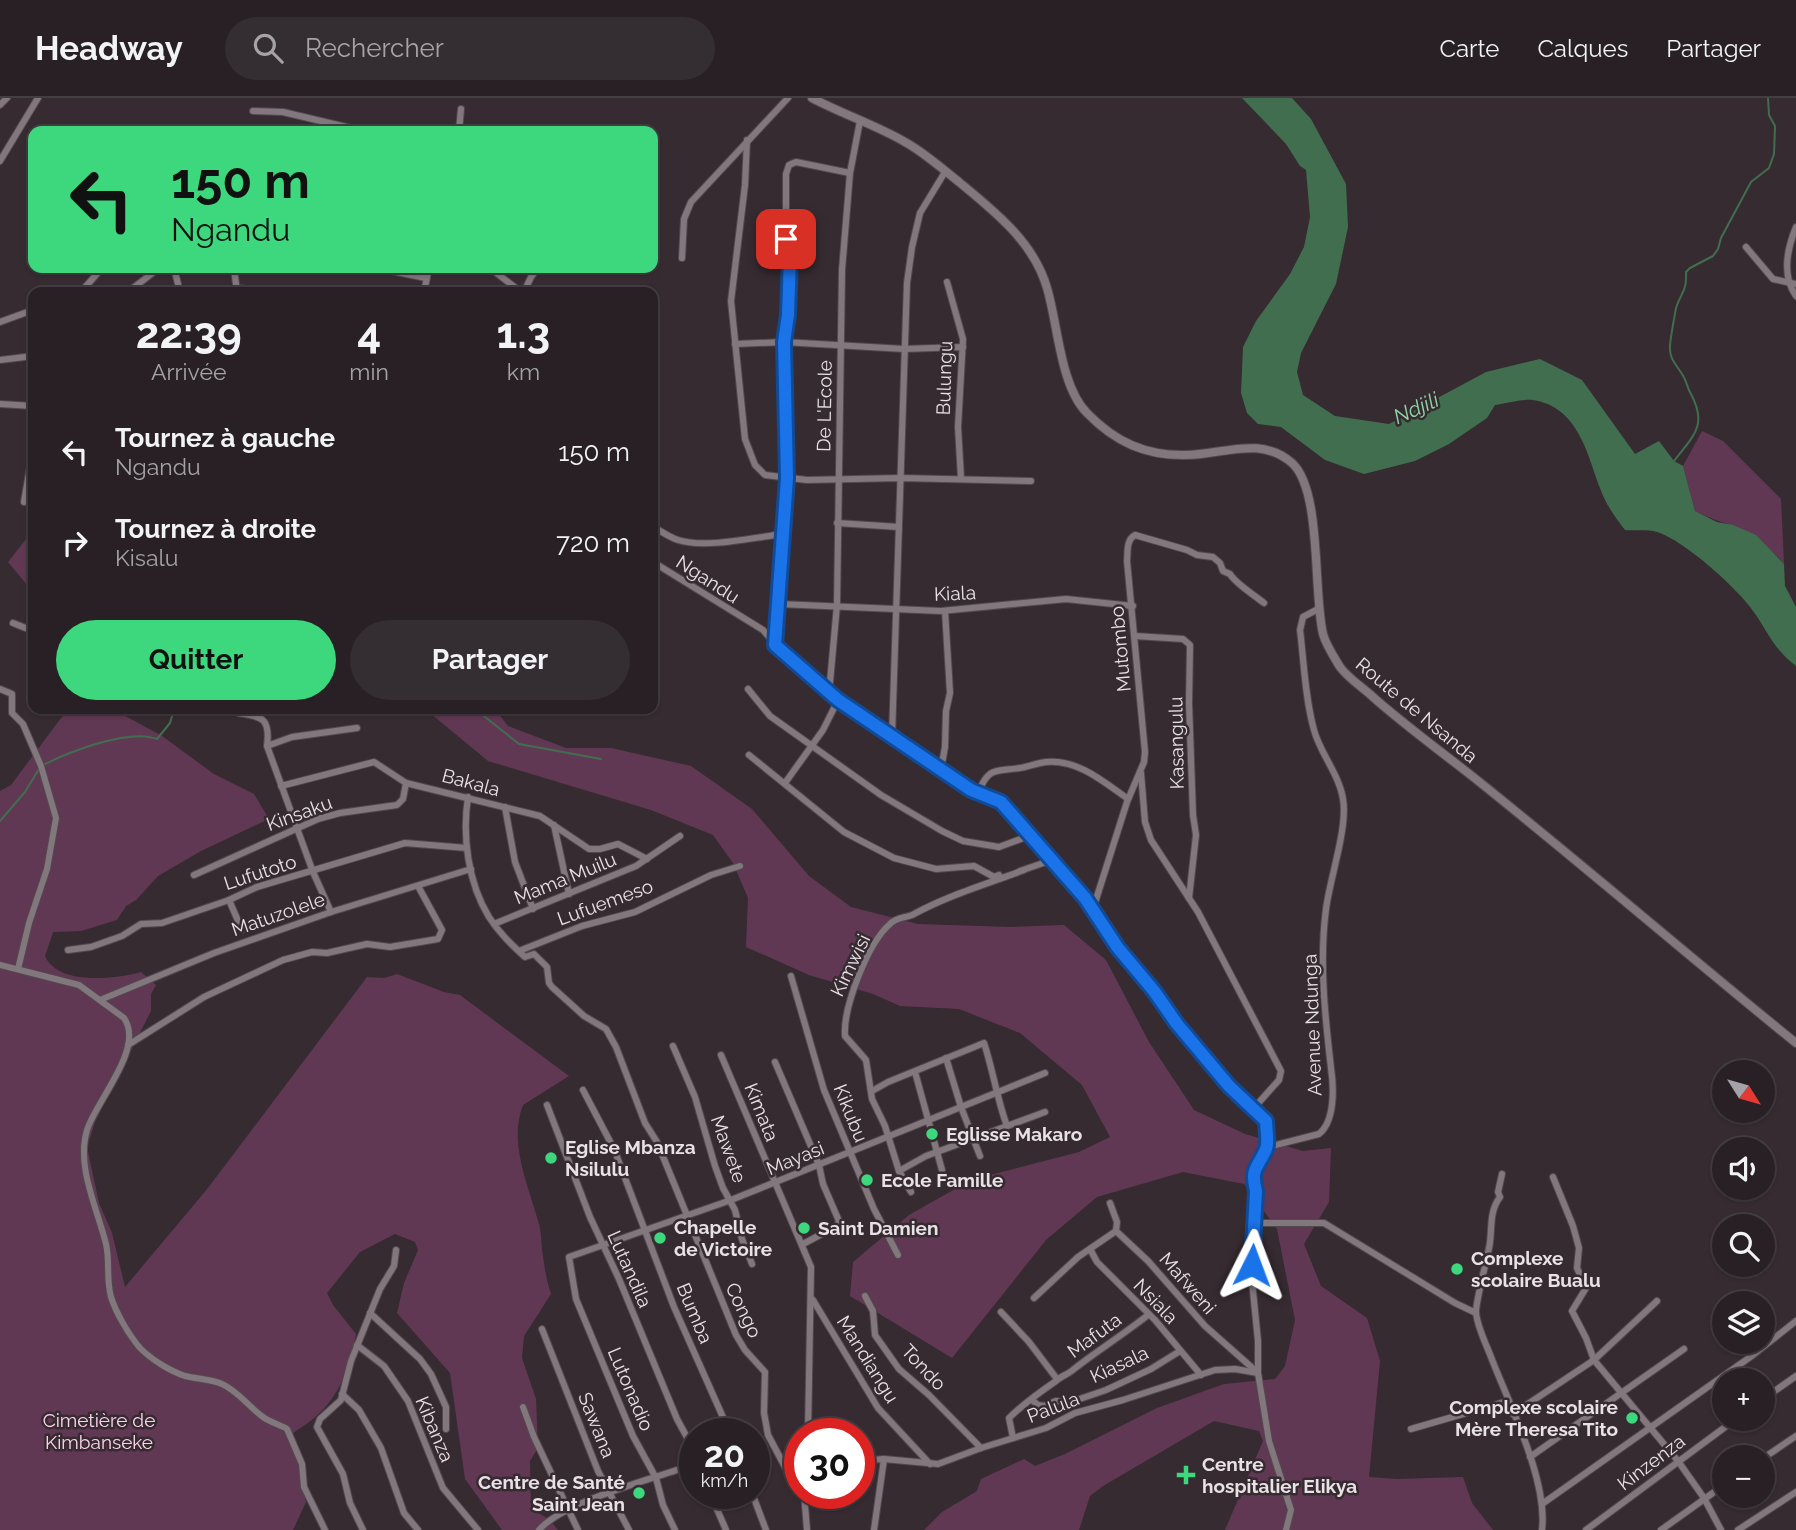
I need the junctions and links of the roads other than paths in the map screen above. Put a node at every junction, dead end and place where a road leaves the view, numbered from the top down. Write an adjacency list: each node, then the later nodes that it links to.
1 (7, 98): 5 (street)
2 (37, 98): 12 (street)
3 (788, 98): 11 (street)
4 (812, 98): 8 (street, Route de Nsanda)
5 (0, 105)
6 (461, 109): 10 (street)
7 (253, 111): 9 (street)
8 (860, 121): 13 (street, Route de Nsanda); 14 (street, De L'Ecole)
9 (342, 126)
10 (459, 126)
11 (747, 140): 17 (street); 35 (street)
12 (0, 161)
13 (945, 172): 38 (street); 60 (street, Route de Nsanda)
14 (850, 173): 34 (street); 36 (street, De L'Ecole)
15 (1796, 227): 25 (street)
16 (1746, 247): 25 (street)
17 (682, 258)
18 (98, 273): 27 (street)
19 (153, 273): 28 (street)
20 (402, 273): 23 (street)
21 (428, 273): 23 (street)
22 (497, 273): 30 (street)
23 (426, 278): 29 (street)
24 (947, 282): 37 (street, Bulungu)
25 (1787, 283): 26 (street); 31 (street)
26 (1796, 284)
27 (85, 287)
28 (134, 287)
29 (425, 287)
30 (515, 287)
31 (1796, 296)
32 (28, 312): 33 (street)
33 (0, 322)
34 (784, 342): 35 (street); 36 (street); 43 (street)
35 (735, 344): 43 (street)
36 (841, 346): 38 (street); 47 (street, De L'Ecole)
37 (963, 347): 38 (street); 45 (street, Bulungu)
38 (904, 349): 44 (street)
39 (28, 357): 40 (street)
40 (0, 360)
41 (0, 404): 42 (street)
42 (28, 406)
43 (787, 478): 47 (street); 53 (street)
44 (901, 478): 45 (street); 47 (street); 51 (street)
45 (961, 478): 48 (street)
46 (28, 479): 49 (street)
47 (838, 479): 50 (street, De L'Ecole)
48 (1031, 481)
49 (24, 502)
50 (837, 523): 51 (street); 57 (street, De L'Ecole)
51 (899, 527): 59 (street)
52 (658, 530): 53 (street)
53 (783, 534): 56 (street)
54 (658, 565): 65 (street, Ngandu)
55 (1264, 603): 58 (street, Mutombo)
56 (779, 604): 57 (street, Kiala); 65 (street)
57 (837, 606): 59 (street, Kiala); 68 (street, De L'Ecole)
58 (1133, 606): 61 (street, Kiala); 64 (street, Mutombo)
59 (897, 608): 61 (street, Kiala); 72 (street)
60 (1318, 609): 112 (street, Route de Nsanda); 131 (street, Avenue Ndunga)
61 (945, 611): 76 (street)
62 (13, 623): 63 (street)
63 (28, 629)
64 (1135, 636): 77 (street, Mutombo); 99 (street, Kasangulu)
65 (775, 645): 68 (street, Ngandu)
66 (0, 689): 109 (street)
67 (748, 689): 74 (street)
68 (829, 693): 69 (street, Ngandu)
69 (838, 700): 72 (street, Ngandu); 74 (street)
70 (249, 714): 73 (street)
71 (357, 728): 73 (street)
72 (892, 736): 76 (street, Ngandu)
73 (267, 746): 80 (street)
74 (811, 747): 79 (street); 88 (street)
75 (749, 755): 79 (street)
76 (941, 769): 81 (street, Ngandu)
77 (1140, 771): 83 (street, Mutombo); 99 (street)
78 (406, 783): 80 (street, Bakala); 82 (street, Bakala); 86 (street, Kinsaku)
79 (785, 783): 94 (street)
80 (281, 786): 86 (street)
81 (978, 793): 83 (street); 88 (street, Ngandu)
82 (468, 797): 84 (street, Bakala); 89 (street)
83 (1128, 799): 102 (street, Mutombo)
84 (505, 807): 85 (street, Bakala); 101 (street)
85 (554, 825): 90 (street, Bakala); 98 (street)
86 (297, 828): 95 (street); 96 (street, Kinsaku)
87 (680, 836): 90 (street, Mama Muilu)
88 (1029, 836): 91 (street, Ngandu)
89 (467, 848): 93 (street); 95 (street, Lufutoto)
90 (647, 859): 98 (street, Mama Muilu)
91 (1052, 860): 94 (street); 102 (street, Ngandu)
92 (740, 866): 107 (street, Lufuemeso)
93 (471, 869): 97 (street, Matuzolele); 104 (street)
94 (1024, 870): 121 (street, Kimwisi)
95 (313, 872): 100 (street, Lufutoto); 103 (street)
96 (194, 875)
97 (418, 886): 103 (street, Matuzolele); 113 (street)
98 (569, 894): 101 (street, Mama Muilu)
99 (1189, 898): 125 (street)
100 (229, 900): 105 (street); 106 (street, Lufutoto)
101 (533, 909): 104 (street, Mama Muilu)
102 (1093, 909): 125 (street, Ngandu)
103 (331, 912): 111 (street, Matuzolele)
104 (494, 925): 107 (street)
105 (242, 930)
106 (68, 950)
107 (519, 951): 144 (street, Congo)
108 (0, 965): 109 (street)
109 (18, 969): 111 (street)
110 (791, 976): 133 (street, Kikubu)
111 (100, 1000): 113 (street)
112 (1796, 1043)
113 (128, 1045): 208 (street)
114 (673, 1046): 142 (street, Mawete)
115 (721, 1055): 140 (street, Kimata)
116 (946, 1058): 118 (street); 122 (street); 124 (street)
117 (775, 1062): 135 (street)
118 (915, 1072): 121 (street); 127 (street)
119 (1045, 1073): 122 (street, Mayasi)
120 (583, 1090): 146 (street, Bumba)
121 (872, 1091): 129 (street, Kimwisi)
122 (996, 1094): 124 (street, Mayasi); 128 (street)
123 (547, 1105): 148 (street, Lutandila)
124 (961, 1107): 127 (street, Mayasi); 130 (street)
125 (1254, 1108): 131 (street, Ngandu)
126 (1045, 1112): 128 (street)
127 (928, 1119): 129 (street, Mayasi); 132 (street)
128 (1007, 1126): 130 (street)
129 (888, 1138): 133 (street, Mayasi); 137 (street, Kimwisi)
130 (972, 1139): 132 (street); 134 (street)
131 (1268, 1147): 145 (street)
132 (937, 1152): 136 (street); 137 (street)
133 (850, 1153): 135 (street, Mayasi); 152 (street, Kikubu)
134 (980, 1156)
135 (819, 1166): 140 (street, Mayasi); 149 (street)
136 (942, 1170)
137 (899, 1171): 141 (street, Kimwisi)
138 (1502, 1174): 161 (street)
139 (1553, 1177): 168 (street)
140 (774, 1183): 142 (street, Mayasi); 149 (street, Kimata)
141 (911, 1192)
142 (731, 1200): 144 (street, Mayasi); 154 (street, Mawete)
143 (1110, 1203): 147 (street)
144 (687, 1216): 146 (street, Mayasi); 196 (street, Congo)
145 (1255, 1223): 161 (street); 169 (street)
146 (645, 1231): 148 (street, Mayasi); 180 (street, Bumba)
147 (1116, 1231): 150 (street); 169 (street, Mafweni)
148 (603, 1244): 153 (street, Mayasi); 182 (street, Lutandila)
149 (803, 1244): 156 (street, Kimata)
150 (1090, 1249): 157 (street); 162 (street, Nsiala)
151 (396, 1250): 160 (street)
152 (898, 1255)
153 (569, 1257): 198 (street, Lutonadio)
154 (752, 1264)
155 (864, 1296): 189 (street, Tondo)
156 (812, 1298): 181 (street, Kimata); 195 (street, Mandiangu)
157 (1034, 1298)
158 (1657, 1301): 168 (street)
159 (1001, 1312): 172 (street)
160 (370, 1313): 165 (street); 184 (street)
161 (1476, 1313): 177 (street)
162 (1148, 1315): 167 (street, Nsiala); 172 (street, Mafuta)
163 (1796, 1321): 183 (street)
164 (542, 1329): 199 (street, Sawana)
165 (357, 1345): 175 (street); 211 (street, Kibanza)
166 (1684, 1349): 173 (street)
167 (1181, 1351): 170 (street, Nsiala); 176 (street, Kiasala)
168 (1594, 1360): 173 (street); 179 (street)
169 (1258, 1373): 170 (street, Palula); 220 (street)
170 (1200, 1375): 188 (street, Palula)
171 (1796, 1376): 174 (street)
172 (1057, 1380): 176 (street, Mafuta)
173 (1620, 1391): 183 (street); 191 (street)
174 (1775, 1391)
175 (342, 1394): 209 (street); 210 (street)
176 (1032, 1400): 188 (street, Mafuta)
177 (1508, 1401): 179 (street); 185 (street)
178 (523, 1407): 207 (street)
179 (1513, 1414): 191 (street)
180 (723, 1418)
181 (808, 1418)
182 (679, 1422)
183 (1651, 1426): 194 (street); 203 (street)
184 (446, 1429)
185 (1411, 1429)
186 (1719, 1431): 194 (street, Kinzenza)
187 (1796, 1436): 190 (street)
188 (1013, 1438): 189 (street, Palula)
189 (981, 1448): 195 (street, Palula)
190 (1775, 1450)
191 (1530, 1457): 203 (street)
192 (884, 1459): 193 (street, Palula); 195 (street, Palula); 219 (street)
193 (875, 1460)
194 (1678, 1461): 202 (street); 222 (street, Kinzenza)
195 (931, 1464)
196 (784, 1465)
197 (679, 1470): 198 (street)
198 (656, 1478): 199 (street); 215 (street, Lutonadio)
199 (609, 1492): 207 (street); 214 (street, Sawana)
200 (1796, 1492): 225 (street)
201 (1712, 1493): 202 (street)
202 (1704, 1498): 223 (street); 224 (street)
203 (1542, 1504): 221 (street)
204 (717, 1509): 216 (street)
205 (758, 1509): 217 (street)
206 (805, 1509): 218 (street)
207 (568, 1510): 212 (street); 213 (street)
208 (325, 1530)
209 (363, 1530)
210 (418, 1530)
211 (478, 1530)
212 (539, 1530)
213 (578, 1530)
214 (629, 1530)
215 (676, 1530)
216 (726, 1530)
217 (766, 1530)
218 (807, 1530)
219 (874, 1530)
220 (1286, 1530)
221 (1542, 1530)
222 (1586, 1530)
223 (1661, 1530)
224 (1721, 1530)
225 (1738, 1530)

